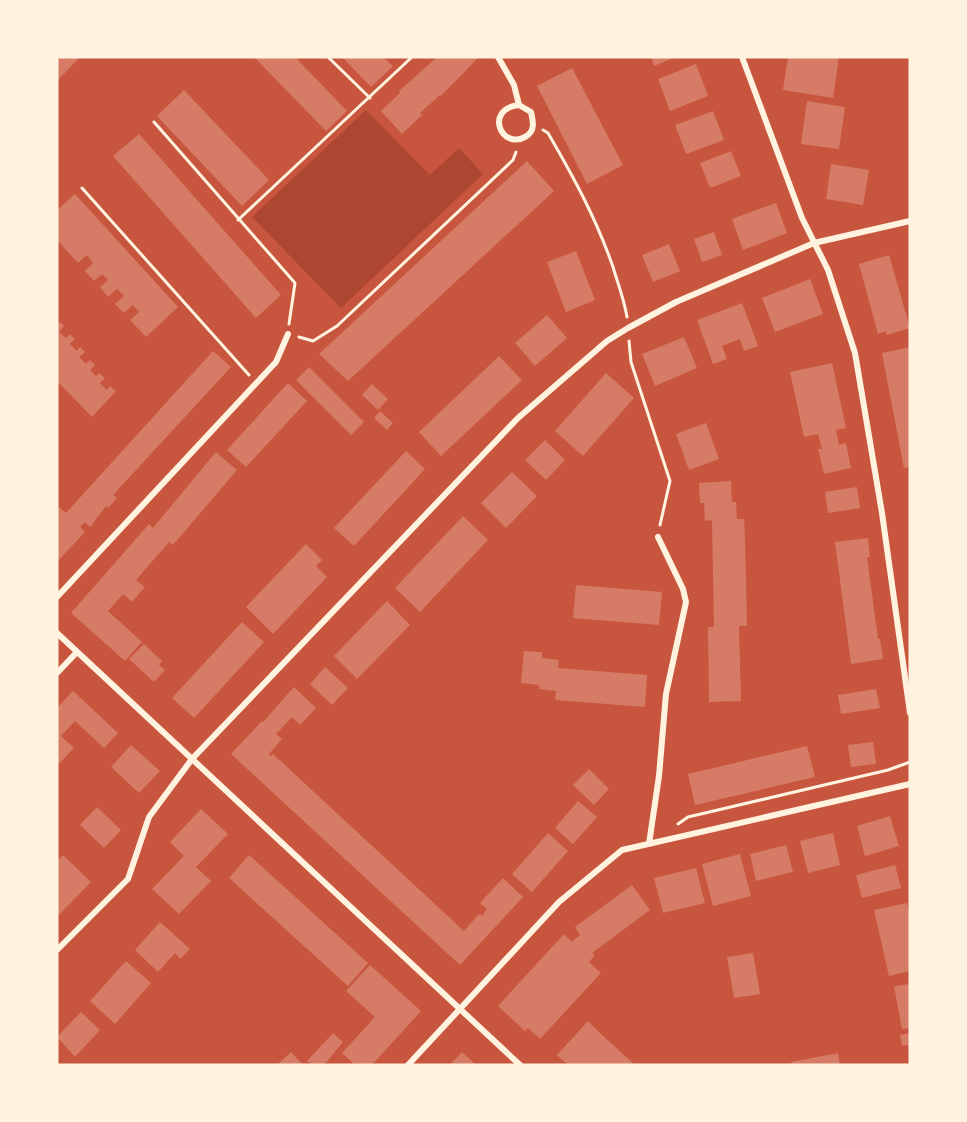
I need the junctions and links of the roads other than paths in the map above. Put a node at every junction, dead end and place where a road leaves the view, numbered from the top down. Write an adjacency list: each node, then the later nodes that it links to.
1 (498, 57): 3 (street)
2 (742, 57): 5 (street)
3 (519, 105): 3 (street)
4 (910, 221): 5 (street)
5 (814, 243): 12 (street); 13 (street)
6 (288, 334): 8 (street)
7 (658, 537): 15 (street)
8 (57, 597)
9 (57, 633): 10 (street)
10 (77, 652): 11 (street); 13 (street)
11 (57, 673)
12 (910, 714)
13 (192, 759): 16 (street); 17 (street)
14 (910, 784): 15 (street)
15 (649, 844): 17 (street)
16 (57, 950)
17 (460, 1008): 18 (street); 19 (street)
18 (408, 1065)
19 (520, 1065)

